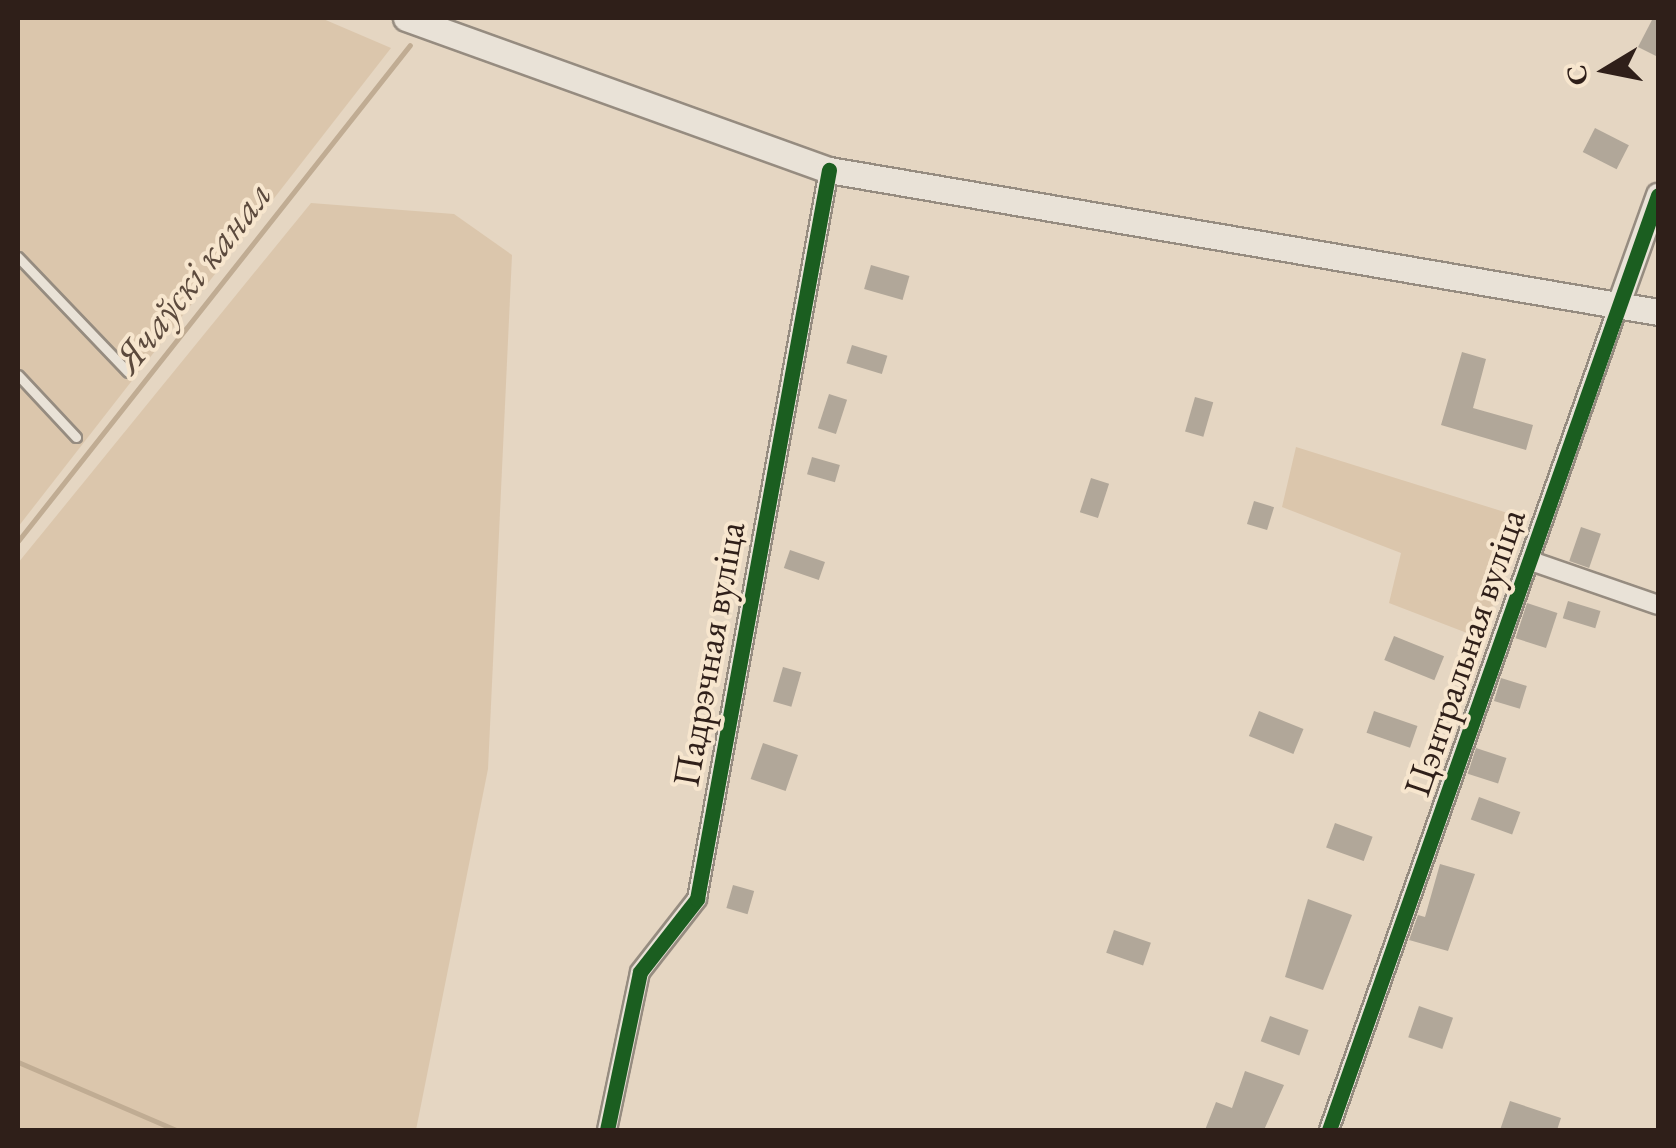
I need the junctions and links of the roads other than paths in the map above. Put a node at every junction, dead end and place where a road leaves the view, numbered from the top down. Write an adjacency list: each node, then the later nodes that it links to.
1 (406, 18): 2 (main road)
2 (829, 170): 5 (main road); 12 (street, Падрэчная вуліца)
3 (1658, 195): 5 (street, Цэнтральная вуліца)
4 (18, 257): 7 (lane)
5 (1619, 304): 6 (main road); 10 (street, Цэнтральная вуліца)
6 (1658, 312)
7 (128, 372)
8 (18, 375): 9 (lane)
9 (76, 437)
10 (1531, 562): 11 (street); 13 (street, Цэнтральная вуліца)
11 (1658, 605)
12 (607, 1130)
13 (1330, 1130)

